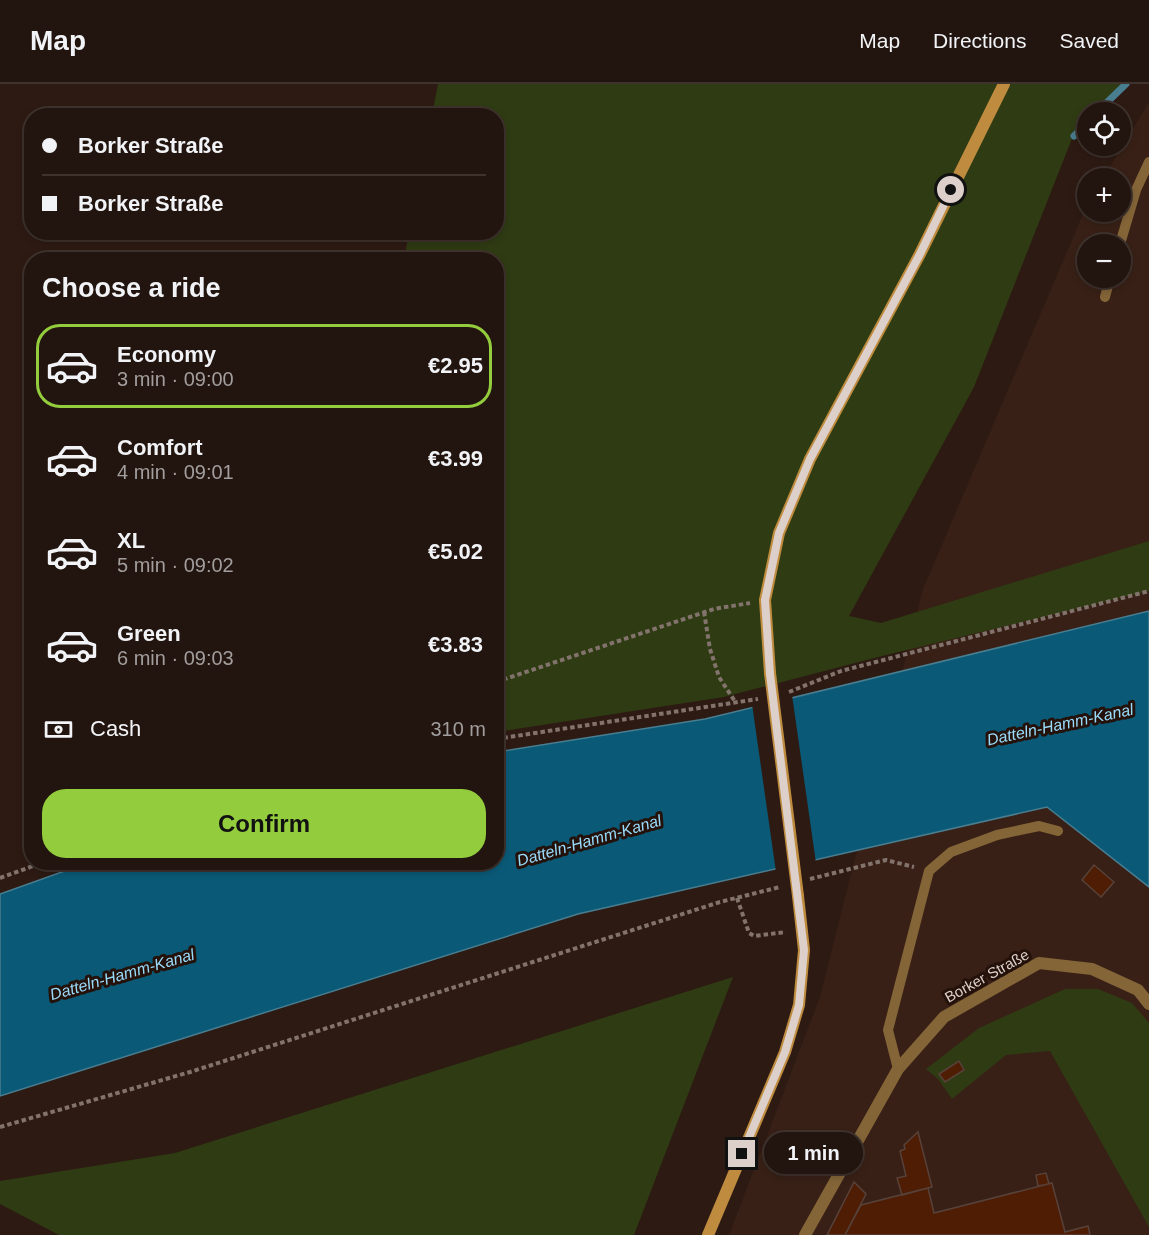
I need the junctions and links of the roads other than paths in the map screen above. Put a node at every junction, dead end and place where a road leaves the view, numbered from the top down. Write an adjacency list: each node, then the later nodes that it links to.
1 (1004, 84): 9 (street, bridge)
2 (1149, 162): 3 (lane)
3 (1123, 234)
4 (1107, 288): 5 (lane)
5 (1105, 297)
6 (1058, 831): 8 (lane)
7 (1149, 1004): 8 (street, Borker Straße)
8 (897, 1069): 10 (street, Borker Straße)
9 (708, 1235)
10 (805, 1235)

